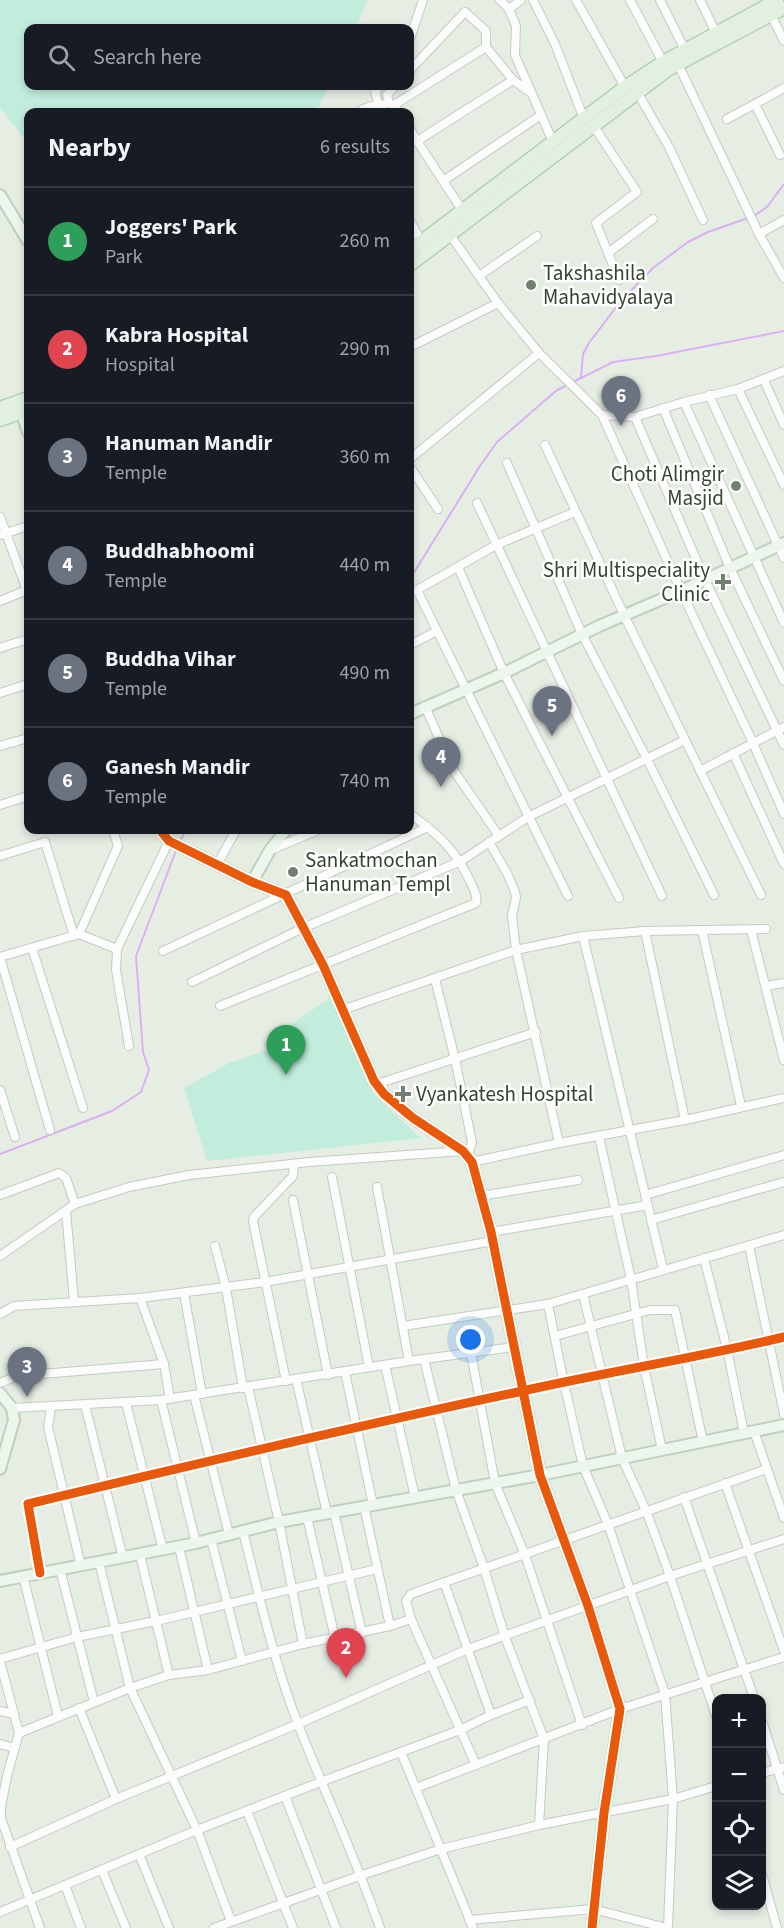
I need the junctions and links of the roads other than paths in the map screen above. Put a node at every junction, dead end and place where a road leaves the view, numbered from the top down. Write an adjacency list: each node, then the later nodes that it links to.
1 (423, 0): 13 (street)
2 (500, 0): 11 (street)
3 (521, 0): 11 (street)
4 (533, 0): 32 (street)
5 (576, 0): 20 (street)
6 (630, 0): 17 (street)
7 (660, 0): 17 (street)
8 (700, 0): 14 (street)
9 (777, 0): 14 (main road)
10 (784, 8): 12 (main road)
11 (509, 9): 25 (street)
12 (771, 15): 15 (street); 17 (main road)
13 (414, 27)
14 (716, 33): 17 (main road)
15 (784, 41)
16 (486, 47): 18 (street); 19 (street); 28 (street)
17 (678, 58): 20 (main road); 24 (main road); 45 (street)
18 (414, 66)
19 (513, 80): 25 (street); 34 (street)
20 (625, 87): 32 (main road)
21 (784, 88): 26 (street)
22 (377, 90): 27 (street)
23 (391, 90): 28 (street)
24 (638, 92): 32 (main road); 41 (street)
25 (531, 93): 30 (street)
26 (755, 104): 31 (street); 36 (street)
27 (378, 106): 28 (street); 29 (street)
28 (394, 107)
29 (364, 108)
30 (541, 115): 35 (street); 37 (street)
31 (727, 119)
32 (588, 122): 35 (main road); 39 (main road); 50 (street)
33 (414, 136): 34 (street)
34 (417, 141): 37 (street)
35 (553, 142): 39 (main road)
36 (780, 155)
37 (443, 181): 39 (street)
38 (0, 195): 46 (street)
39 (466, 215): 44 (main road)
40 (653, 219): 50 (street)
41 (703, 220)
42 (784, 220): 45 (street)
43 (414, 228): 48 (street)
44 (447, 230): 48 (main road); 52 (street)
45 (757, 230): 53 (street)
46 (24, 234)
47 (537, 236): 52 (street)
48 (424, 247): 49 (main road); 51 (main road)
49 (414, 249)
50 (608, 253): 54 (street)
51 (414, 260)
52 (479, 276): 55 (street)
53 (784, 278)
54 (619, 280)
55 (498, 303): 56 (street); 57 (street)
56 (414, 345)
57 (539, 353): 66 (street); 71 (street)
58 (783, 373): 59 (street)
59 (764, 380): 60 (street); 69 (street)
60 (738, 389): 61 (street); 74 (street)
61 (709, 395): 62 (street); 82 (street)
62 (684, 402): 65 (street); 84 (street)
63 (24, 406): 64 (main road); 68 (main road)
64 (0, 408)
65 (663, 408): 67 (street); 87 (street)
66 (602, 415): 67 (street); 90 (street)
67 (635, 417): 88 (street)
68 (0, 420)
69 (784, 424)
70 (545, 445): 77 (street)
71 (414, 456)
72 (507, 463): 80 (street)
73 (414, 473): 76 (street)
74 (784, 485)
75 (477, 503): 83 (street)
76 (438, 509)
77 (575, 512): 80 (street); 93 (street)
78 (0, 518): 81 (street)
79 (24, 527): 81 (street)
80 (535, 529): 83 (street); 96 (street)
81 (3, 534): 89 (street)
82 (781, 544): 84 (street); 85 (street)
83 (496, 545): 86 (street); 100 (street)
84 (753, 557): 87 (street); 94 (street)
85 (784, 558)
86 (458, 567): 95 (street); 101 (street)
87 (730, 568): 88 (street); 102 (street)
88 (705, 580): 90 (street); 108 (street)
89 (24, 582)
90 (681, 591): 93 (street); 111 (street)
91 (24, 592): 92 (street)
92 (0, 600)
93 (624, 615): 96 (street); 110 (street)
94 (784, 623)
95 (437, 631): 98 (street); 104 (street)
96 (582, 634): 100 (street); 115 (street)
97 (24, 640): 99 (street)
98 (414, 643)
99 (0, 648)
100 (546, 652): 101 (street); 117 (street)
101 (504, 673): 104 (street); 118 (street)
102 (784, 681)
103 (24, 685): 105 (street)
104 (465, 690): 106 (street); 123 (street)
105 (0, 693)
106 (425, 706): 107 (street); 132 (street)
107 (414, 712)
108 (781, 729): 111 (street); 112 (street)
109 (24, 739): 113 (street)
110 (685, 740): 115 (street); 116 (street)
111 (753, 743): 114 (street); 121 (street)
112 (784, 745)
113 (0, 746)
114 (733, 753): 116 (street); 138 (street)
115 (647, 759): 117 (street); 142 (street)
116 (699, 771): 143 (street)
117 (607, 778): 118 (street); 145 (street)
118 (568, 796): 123 (street); 146 (street)
119 (24, 797): 120 (street)
120 (0, 805)
121 (784, 814)
122 (414, 817): 124 (street)
123 (528, 817): 132 (street); 144 (street)
124 (428, 827): 131 (street); 137 (street)
125 (114, 834): 152 (street)
126 (164, 834): 133 (street)
127 (234, 834): 139 (street)
128 (283, 834): 135 (street)
129 (308, 834): 135 (street)
130 (413, 834): 141 (street)
131 (414, 834)
132 (499, 836): 134 (street)
133 (171, 842): 139 (street); 155 (street)
134 (489, 842): 137 (street); 156 (street)
135 (270, 850): 140 (street)
136 (0, 856): 152 (street)
137 (460, 861): 147 (street); 159 (street)
138 (784, 864)
139 (217, 865): 140 (street)
140 (252, 882): 141 (street)
141 (286, 895): 147 (street); 157 (street)
142 (714, 895)
143 (761, 895)
144 (568, 896)
145 (662, 896)
146 (620, 898)
147 (303, 928): 159 (street); 161 (street)
148 (766, 929): 150 (street)
149 (702, 930): 150 (street); 151 (street); 174 (street)
150 (751, 930): 163 (street)
151 (645, 931): 153 (street); 176 (street)
152 (77, 935): 154 (street); 155 (street)
153 (582, 936): 156 (street); 178 (street)
154 (32, 948): 158 (street); 175 (street)
155 (117, 949): 168 (street)
156 (516, 950): 160 (street); 166 (street)
157 (163, 951)
158 (0, 957): 177 (street)
159 (322, 965): 164 (street); 165 (street)
160 (435, 978): 165 (street); 169 (street)
161 (192, 982)
162 (784, 983): 163 (street)
163 (766, 986): 167 (street)
164 (220, 1006)
165 (342, 1010): 171 (street)
166 (536, 1032): 169 (street); 181 (street)
167 (781, 1032): 170 (street)
168 (129, 1046)
169 (455, 1059): 171 (street); 183 (street)
170 (784, 1060)
171 (377, 1084): 183 (street)
172 (0, 1090): 179 (street)
173 (784, 1098): 174 (street)
174 (741, 1106): 176 (street)
175 (83, 1108)
176 (686, 1120): 178 (street)
177 (50, 1130)
178 (628, 1130): 180 (street); 189 (street)
179 (15, 1137)
180 (599, 1137): 181 (street); 196 (street)
181 (559, 1143): 183 (street)
182 (784, 1155): 189 (street)
183 (468, 1156): 184 (street); 191 (street)
184 (294, 1164): 193 (street); 209 (street)
185 (332, 1177): 205 (street)
186 (578, 1180): 191 (street)
187 (784, 1182): 197 (street)
188 (377, 1187): 204 (street)
189 (645, 1195): 194 (street)
190 (0, 1196): 193 (street)
191 (481, 1196): 199 (street)
192 (293, 1200): 207 (street)
193 (75, 1204): 195 (street)
194 (648, 1206): 196 (street); 197 (street)
195 (66, 1210): 202 (street); 214 (street)
196 (615, 1210): 199 (street); 208 (street)
197 (651, 1220): 206 (street)
198 (784, 1235): 201 (street)
199 (492, 1237): 204 (street); 216 (street)
200 (215, 1246): 210 (street)
201 (749, 1246): 203 (street); 223 (street)
202 (0, 1256)
203 (704, 1258): 206 (street); 225 (street)
204 (391, 1260): 205 (street); 219 (street)
205 (350, 1267): 207 (street); 233 (street)
206 (663, 1269): 208 (street)
207 (307, 1275): 209 (street); 235 (street)
208 (631, 1279): 212 (street); 218 (street)
209 (265, 1282): 210 (street); 238 (street)
210 (226, 1287): 211 (street); 241 (street)
211 (184, 1293): 213 (street); 244 (street)
212 (584, 1294): 215 (street); 220 (street)
213 (140, 1298): 214 (street); 230 (street)
214 (74, 1301): 217 (street)
215 (549, 1304): 216 (street); 221 (street)
216 (507, 1311): 219 (street); 224 (street)
217 (0, 1314)
218 (636, 1314): 220 (street); 227 (street); 232 (street)
219 (403, 1326): 229 (street)
220 (591, 1326): 221 (street); 236 (street)
221 (555, 1336): 240 (street)
222 (784, 1337): 223 (street)
223 (768, 1341): 225 (street); 253 (street)
224 (514, 1347): 226 (street); 242 (street)
225 (728, 1349): 227 (street); 257 (street)
226 (471, 1353): 228 (street); 247 (street)
227 (686, 1357): 232 (street); 259 (street)
228 (424, 1359): 229 (street); 252 (street)
229 (409, 1361): 231 (street)
230 (164, 1364): 239 (street); 245 (street)
231 (385, 1365): 233 (street); 254 (street)
232 (644, 1366): 236 (street); 261 (street)
233 (369, 1368): 234 (street)
234 (345, 1372): 235 (street); 256 (street)
235 (328, 1375): 237 (street)
236 (603, 1376): 240 (street); 262 (street)
237 (296, 1380): 238 (street); 258 (street)
238 (286, 1381): 241 (street)
239 (0, 1383)
240 (564, 1383): 242 (street); 264 (street)
241 (246, 1387): 244 (street); 260 (street)
242 (522, 1391): 247 (street); 268 (street)
243 (0, 1393): 251 (street)
244 (198, 1394): 245 (street); 263 (street)
245 (170, 1398): 246 (street)
246 (161, 1400): 248 (street); 265 (street)
247 (481, 1400): 252 (street); 271 (street)
248 (126, 1403): 249 (street); 269 (street)
249 (85, 1405): 250 (street); 272 (street)
250 (51, 1407): 251 (street); 274 (street)
251 (12, 1408): 266 (street)
252 (437, 1409): 254 (street); 273 (street)
253 (784, 1414)
254 (397, 1418): 256 (street); 275 (street)
255 (784, 1425): 257 (street)
256 (357, 1427): 258 (street); 277 (street)
257 (749, 1432): 259 (street); 267 (street)
258 (309, 1437): 260 (street); 278 (street)
259 (703, 1442): 261 (street)
260 (262, 1448): 263 (street); 282 (street)
261 (662, 1450): 262 (street)
262 (622, 1458): 264 (street); 279 (street)
263 (210, 1460): 265 (street); 285 (street)
264 (583, 1466): 268 (street); 283 (street)
265 (178, 1467): 269 (street); 289 (street)
266 (0, 1469)
267 (767, 1469): 270 (street); 281 (street)
268 (540, 1475): 271 (street); 287 (street)
269 (144, 1476): 272 (street); 291 (street)
270 (725, 1482): 276 (street); 292 (street)
271 (495, 1483): 273 (street); 294 (street)
272 (105, 1486): 274 (street); 295 (street)
273 (456, 1490): 275 (street); 299 (street)
274 (64, 1495): 298 (street); 302 (street)
275 (415, 1497): 277 (street)
276 (684, 1497): 279 (street); 297 (street)
277 (368, 1506): 278 (street); 301 (street)
278 (331, 1513): 280 (street); 304 (street)
279 (647, 1513): 283 (street); 305 (street)
280 (306, 1517): 282 (street); 307 (street)
281 (784, 1518)
282 (279, 1522): 284 (street); 309 (street)
283 (608, 1524): 287 (street); 310 (street)
284 (243, 1531): 285 (street); 311 (street)
285 (229, 1534): 286 (street)
286 (211, 1539): 289 (street); 312 (street)
287 (565, 1539): 294 (street); 313 (street)
288 (784, 1539): 292 (street)
289 (196, 1543): 290 (street)
290 (179, 1547): 291 (street); 314 (street)
291 (163, 1550): 293 (street)
292 (748, 1550): 297 (street); 327 (street)
293 (140, 1555): 295 (street); 316 (street)
294 (525, 1555): 299 (street); 317 (street)
295 (123, 1558): 296 (street)
296 (99, 1563): 298 (street); 319 (street)
297 (708, 1563): 305 (street); 333 (street)
298 (81, 1566): 300 (street)
299 (484, 1568): 308 (street); 322 (street)
300 (60, 1569): 302 (street); 321 (street)
301 (377, 1569): 304 (street); 318 (street)
302 (40, 1573): 303 (street)
303 (23, 1576): 306 (street); 325 (street)
304 (349, 1576): 307 (street); 320 (street)
305 (670, 1576): 310 (street); 336 (street)
306 (0, 1581)
307 (321, 1582): 309 (street); 323 (street)
308 (444, 1582): 315 (street); 326 (street)
309 (292, 1588): 311 (street); 324 (street)
310 (629, 1592): 313 (street); 339 (street)
311 (259, 1596): 312 (street); 328 (street)
312 (227, 1603): 314 (street); 331 (street)
313 (588, 1606): 317 (street); 345 (street)
314 (194, 1611): 316 (street); 334 (street)
315 (411, 1619): 318 (street); 332 (street)
316 (156, 1621): 319 (street); 335 (street)
317 (545, 1621): 322 (street); 351 (street)
318 (390, 1626): 320 (street)
319 (115, 1628): 321 (street); 338 (street)
320 (362, 1633): 323 (street)
321 (77, 1637): 325 (street); 343 (street)
322 (505, 1637): 326 (street); 342 (street)
323 (335, 1638): 324 (street)
324 (303, 1644): 328 (street)
325 (41, 1647): 330 (street); 349 (street)
326 (468, 1649): 332 (street); 348 (street)
327 (784, 1651)
328 (273, 1653): 331 (street); 350 (street)
329 (784, 1657): 333 (street)
330 (0, 1660): 337 (street)
331 (242, 1661): 334 (street)
332 (432, 1665): 350 (street); 352 (street)
333 (744, 1668): 336 (street); 340 (street)
334 (208, 1670): 335 (street)
335 (170, 1675): 338 (street)
336 (707, 1681): 339 (street); 341 (street)
337 (3, 1684): 347 (street)
338 (130, 1688): 343 (street); 363 (street)
339 (665, 1694): 345 (street); 370 (street)
340 (753, 1694)
341 (712, 1698)
342 (530, 1700): 348 (street); 355 (street)
343 (94, 1702): 344 (street)
344 (79, 1708): 349 (street); 369 (street)
345 (620, 1709): 351 (street); 372 (street)
346 (0, 1711): 347 (street)
347 (14, 1714): 354 (street)
348 (491, 1715): 352 (street)
349 (58, 1716): 354 (street)
350 (298, 1724): 363 (street); 364 (street)
351 (582, 1725): 355 (street)
352 (460, 1730): 358 (street); 359 (street)
353 (766, 1731): 360 (street)
354 (19, 1733): 357 (street)
355 (544, 1739): 359 (street); 374 (street)
356 (0, 1744): 357 (street)
357 (15, 1748): 362 (street)
358 (401, 1752): 364 (street); 366 (street)
359 (476, 1765): 366 (street)
360 (781, 1768): 361 (street); 367 (street)
361 (766, 1772)
362 (3, 1775): 373 (street)
363 (171, 1776): 369 (street); 375 (street)
364 (323, 1781): 368 (street); 380 (street)
365 (712, 1787): 370 (street)
366 (416, 1788): 377 (street)
367 (784, 1790)
368 (285, 1796): 371 (street); 383 (street)
369 (116, 1799): 376 (street)
370 (673, 1799): 372 (street); 400 (street)
371 (247, 1811): 375 (street); 385 (street)
372 (604, 1813): 374 (street); 386 (street)
373 (1, 1818): 376 (street)
374 (539, 1825): 377 (street)
375 (197, 1830): 378 (street); 389 (street)
376 (10, 1847): 384 (street)
377 (441, 1849): 380 (street); 388 (street)
378 (139, 1854): 379 (street); 393 (street)
379 (102, 1870): 381 (street); 392 (street)
380 (362, 1875): 383 (street); 397 (street)
381 (65, 1885): 384 (street); 391 (street)
382 (766, 1888): 401 (street)
383 (321, 1890): 385 (street); 396 (street)
384 (31, 1900): 387 (street); 390 (street)
385 (284, 1904): 389 (street); 395 (street)
386 (594, 1909): 388 (street); 399 (street); 400 (street)
387 (0, 1912)
388 (470, 1920): 398 (street)
389 (231, 1921): 394 (street)
390 (40, 1928)
391 (81, 1928)
392 (126, 1928)
393 (169, 1928)
394 (214, 1928)
395 (293, 1928)
396 (336, 1928)
397 (381, 1928)
398 (473, 1928)
399 (592, 1928)
400 (667, 1928)
401 (777, 1928)

